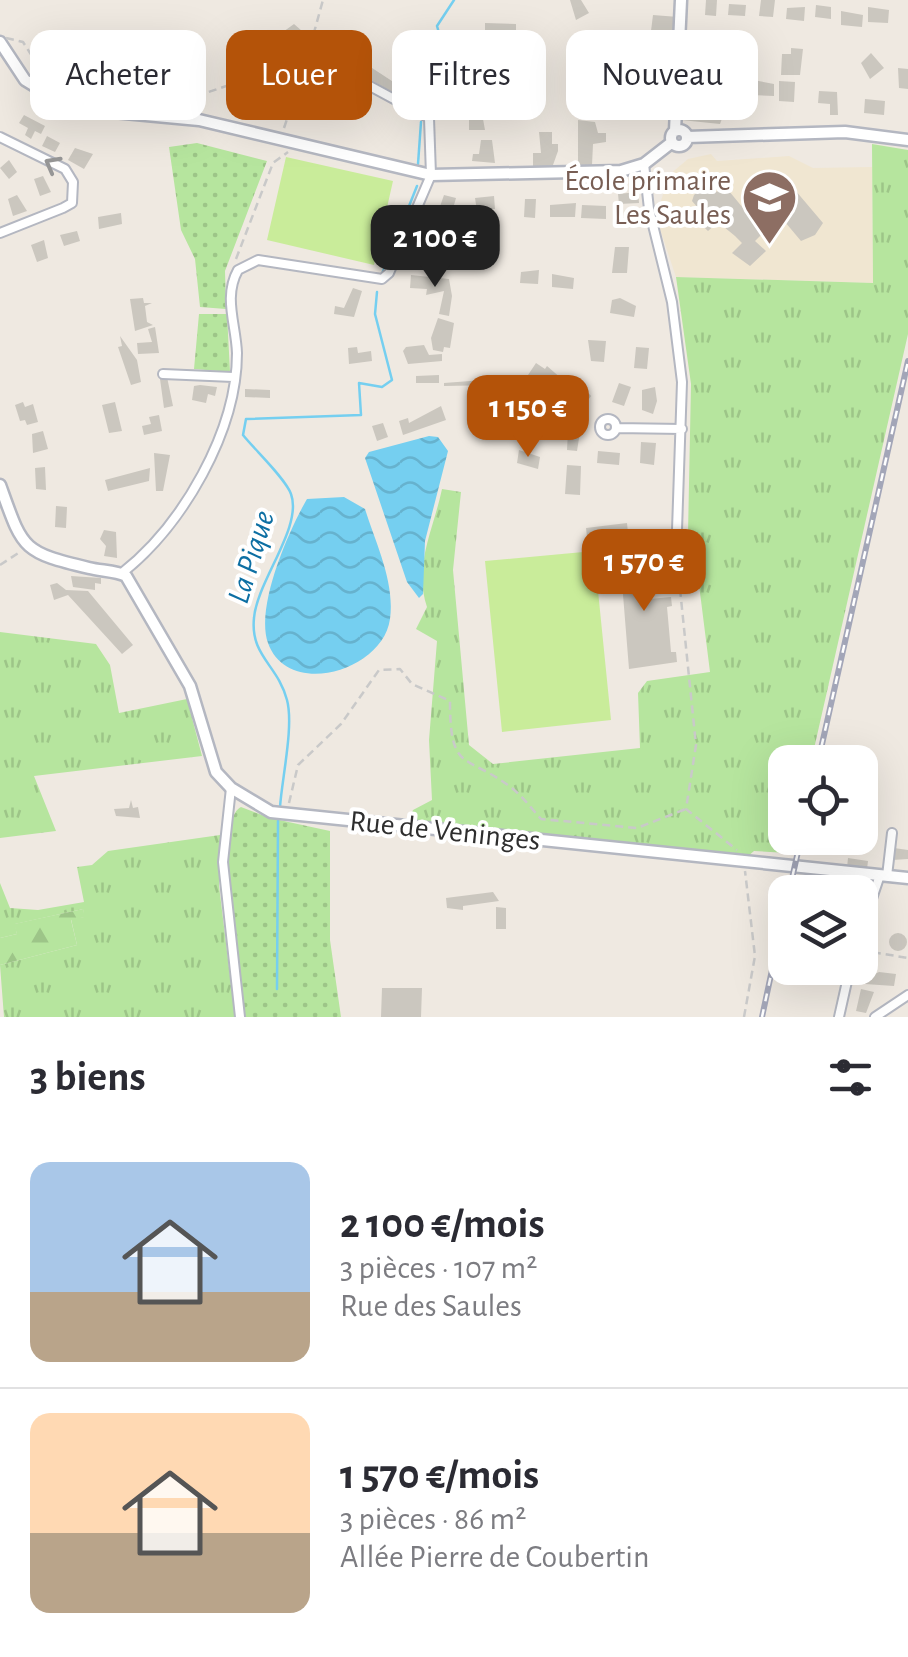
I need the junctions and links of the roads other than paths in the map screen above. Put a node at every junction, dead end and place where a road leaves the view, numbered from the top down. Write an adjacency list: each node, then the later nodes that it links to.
1 (681, 0): 4 (street)
2 (0, 40): 10 (street)
3 (372, 85): 10 (street)
4 (675, 131): 6 (street); 8 (street)
5 (0, 137): 11 (street, one-way to 5)
6 (687, 137): 7 (street); 8 (street)
7 (908, 140)
8 (671, 143): 9 (street)
9 (644, 164): 10 (street); 15 (street)
10 (431, 175): 13 (street)
11 (0, 233)
12 (163, 374): 13 (street)
13 (233, 377): 17 (street)
14 (616, 428): 15 (street)
15 (682, 429): 18 (street)
16 (0, 485): 17 (street)
17 (122, 572): 19 (street)
18 (679, 582)
19 (231, 788): 21 (street, Rue de Veninges); 26 (street)
20 (892, 833): 21 (street)
21 (884, 876): 22 (street, Rue de Veninges); 23 (street)
22 (908, 878)
23 (878, 890)
24 (846, 985): 27 (street)
25 (908, 995): 28 (street)
26 (240, 1017)
27 (839, 1017)
28 (875, 1017)

